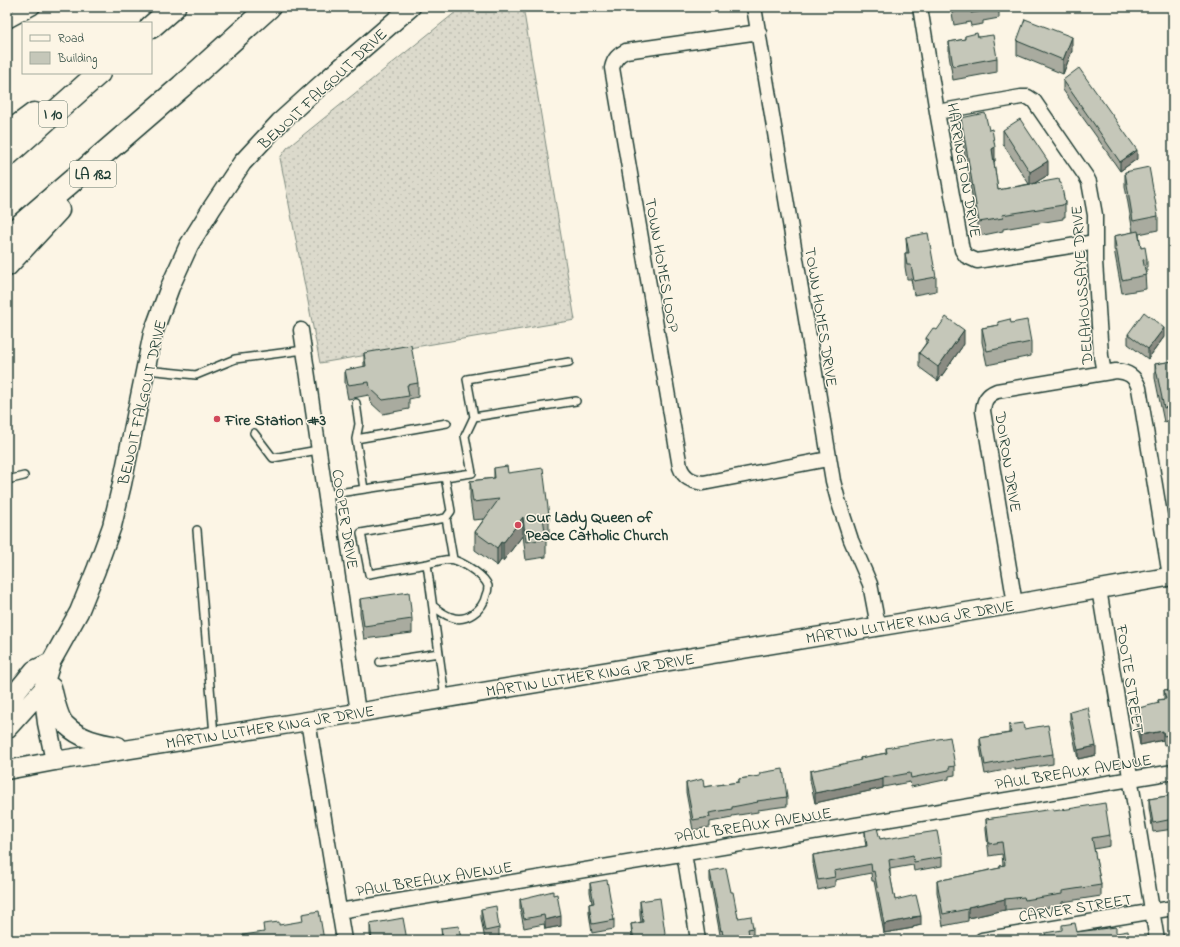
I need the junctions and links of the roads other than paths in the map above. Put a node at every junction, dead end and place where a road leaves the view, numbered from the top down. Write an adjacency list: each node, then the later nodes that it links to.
1 (33, 7): 7 (street)
2 (174, 7): 8 (highway)
3 (269, 7): 12 (highway)
4 (411, 7): 22 (street, BENOIT FALGOUT DRIVE)
5 (754, 7): 9 (street, TOWN HOMES DRIVE)
6 (920, 7): 13 (street, HARRINGTON DRIVE)
7 (7, 22)
8 (152, 26)
9 (759, 32): 31 (street, TOWN HOMES DRIVE); 31 (street, TOWN HOMES LOOP)
10 (89, 74): 14 (highway)
11 (99, 74): 15 (highway, I 10)
12 (182, 86): 16 (highway); 18 (highway, LA 182)
13 (937, 112): 17 (street, DELAHOUSSAYE DRIVE); 17 (street, HARRINGTON DRIVE)
14 (7, 134)
15 (7, 155)
16 (7, 237)
17 (1095, 242): 23 (street, DELAHOUSSAYE DRIVE)
18 (7, 265)
19 (301, 330): 20 (street, COOPER DRIVE)
20 (304, 350): 22 (lane); 30 (street, COOPER DRIVE)
21 (569, 362): 26 (lane)
22 (145, 370): 47 (street, BENOIT FALGOUT DRIVE)
23 (1104, 373): 41 (street, DELAHOUSSAYE DRIVE); 43 (street, DOIRON DRIVE)
24 (576, 401): 26 (lane)
25 (356, 403): 29 (lane)
26 (474, 417): 33 (lane)
27 (447, 423): 29 (lane)
28 (254, 433): 30 (lane)
29 (356, 439): 35 (lane)
30 (318, 450): 36 (street, COOPER DRIVE)
31 (828, 460): 45 (street, TOWN HOMES DRIVE)
32 (24, 476): 34 (lane)
33 (445, 477): 35 (lane); 37 (lane)
34 (7, 480)
35 (364, 489): 36 (lane)
36 (325, 495): 52 (street, COOPER DRIVE)
37 (446, 518): 39 (lane); 40 (lane)
38 (197, 530): 55 (lane)
39 (453, 559): 40 (lane); 44 (lane)
40 (427, 564): 44 (lane)
41 (1172, 576): 42 (street, MARTIN LUTHER KING JR DRIVE)
42 (1099, 589): 43 (street, MARTIN LUTHER KING JR DRIVE); 60 (street, FOOTE STREET)
43 (1015, 604): 45 (street, MARTIN LUTHER KING JR DRIVE)
44 (433, 606): 46 (lane)
45 (878, 626): 50 (street, MARTIN LUTHER KING JR DRIVE)
46 (439, 653): 48 (lane); 50 (lane)
47 (51, 662): 49 (street, BENOIT FALGOUT DRIVE); 51 (street); 56 (street)
48 (380, 662)
49 (43, 690): 54 (street); 57 (street)
50 (446, 698): 52 (street, MARTIN LUTHER KING JR DRIVE)
51 (7, 703)
52 (358, 712): 53 (street, MARTIN LUTHER KING JR DRIVE)
53 (308, 721): 55 (street, MARTIN LUTHER KING JR DRIVE); 63 (street)
54 (7, 729)
55 (214, 736): 56 (street, MARTIN LUTHER KING JR DRIVE)
56 (132, 749): 57 (street, MARTIN LUTHER KING JR DRIVE)
57 (55, 761): 58 (street, MARTIN LUTHER KING JR DRIVE)
58 (7, 770)
59 (1173, 772): 60 (street, PAUL BREAUX AVENUE)
60 (1130, 779): 61 (street, PAUL BREAUX AVENUE); 64 (street, FOOTE STREET)
61 (684, 853): 63 (street, PAUL BREAUX AVENUE); 66 (street)
62 (1173, 908): 64 (street, CARVER STREET)
63 (339, 911): 65 (street)
64 (1152, 912): 67 (street, CARVER STREET); 68 (street, FOOTE STREET)
65 (344, 940)
66 (698, 940)
67 (982, 940)
68 (1156, 940)

